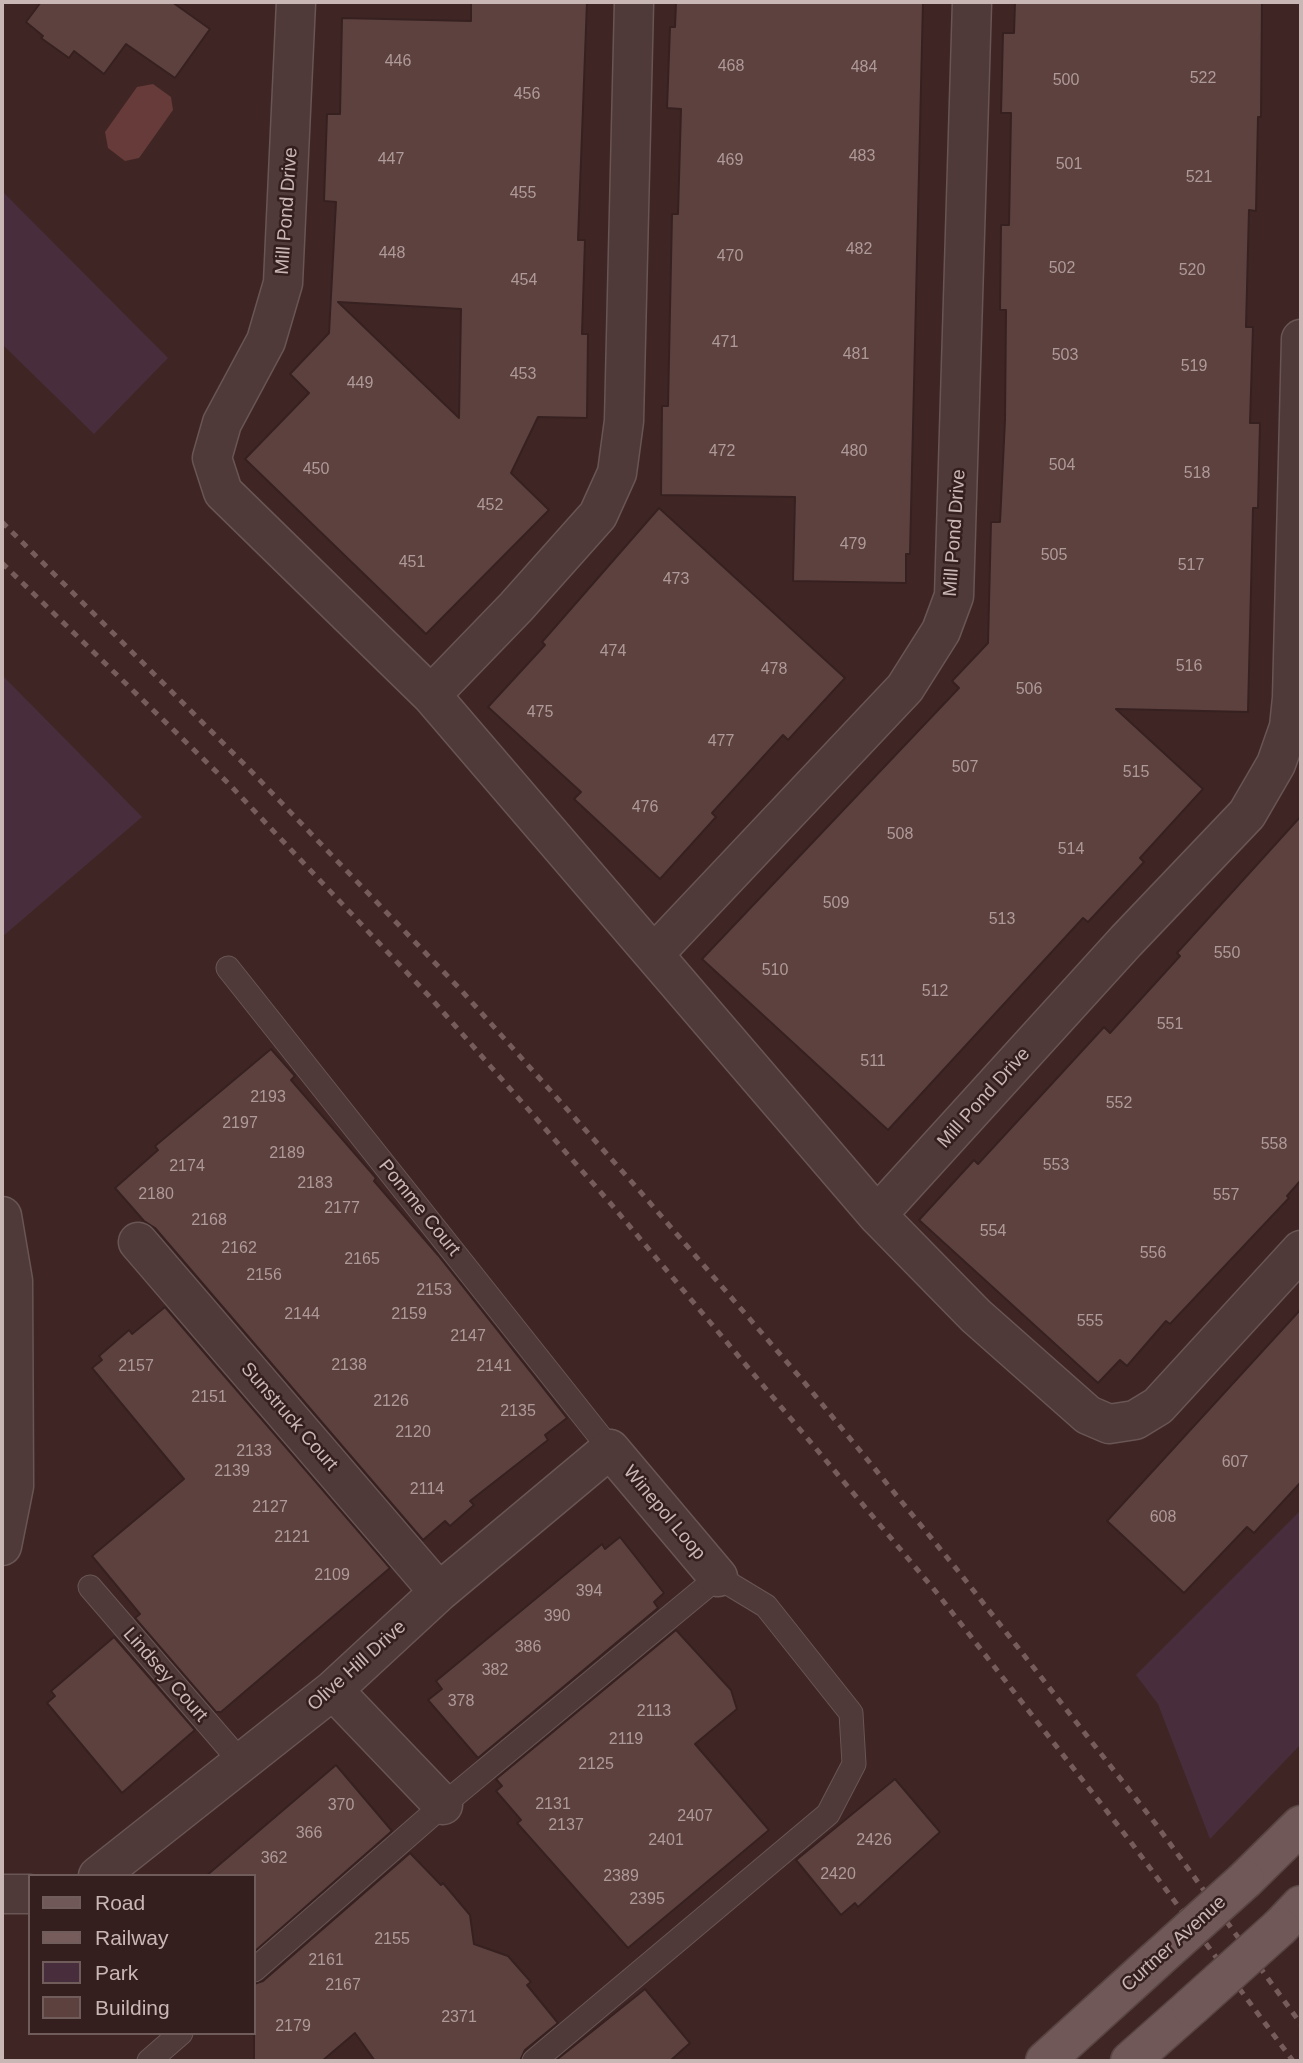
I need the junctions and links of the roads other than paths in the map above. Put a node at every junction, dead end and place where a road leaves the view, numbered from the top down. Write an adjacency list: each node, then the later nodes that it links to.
1 (296, 2): 5 (street, Mill Pond Drive)
2 (634, 2): 5 (street)
3 (972, 2): 6 (street, Mill Pond Drive)
4 (1301, 339): 8 (street, Mill Pond Drive)
5 (431, 695): 6 (street, Mill Pond Drive)
6 (655, 953): 8 (street, Mill Pond Drive)
7 (228, 968): 12 (lane, Pomme Court)
8 (877, 1215): 11 (street, Mill Pond Drive)
9 (2, 1216): 13 (street)
10 (138, 1242): 16 (street, Sunstruck Court)
11 (1301, 1250)
12 (610, 1448): 14 (street, Winepol Loop); 16 (street, Olive Hill Drive)
13 (2, 1546)
14 (718, 1577): 19 (lane); 28 (lane)
15 (90, 1587): 18 (lane, Lindsey Court)
16 (439, 1592): 17 (street, Olive Hill Drive)
17 (333, 1690): 18 (street, Olive Hill Drive); 19 (street)
18 (241, 1762): 21 (street, Olive Hill Drive)
19 (443, 1805): 25 (lane)
20 (1301, 1825): 29 (main road, Curtner Avenue, bridge)
21 (100, 1874)
22 (28, 1894): 23 (street)
23 (2, 1895)
24 (1290, 1916): 30 (main road, bridge)
25 (256, 1968)
26 (179, 2035): 27 (lane)
27 (149, 2061)
28 (534, 2061)
29 (1045, 2061)
30 (1130, 2061)

